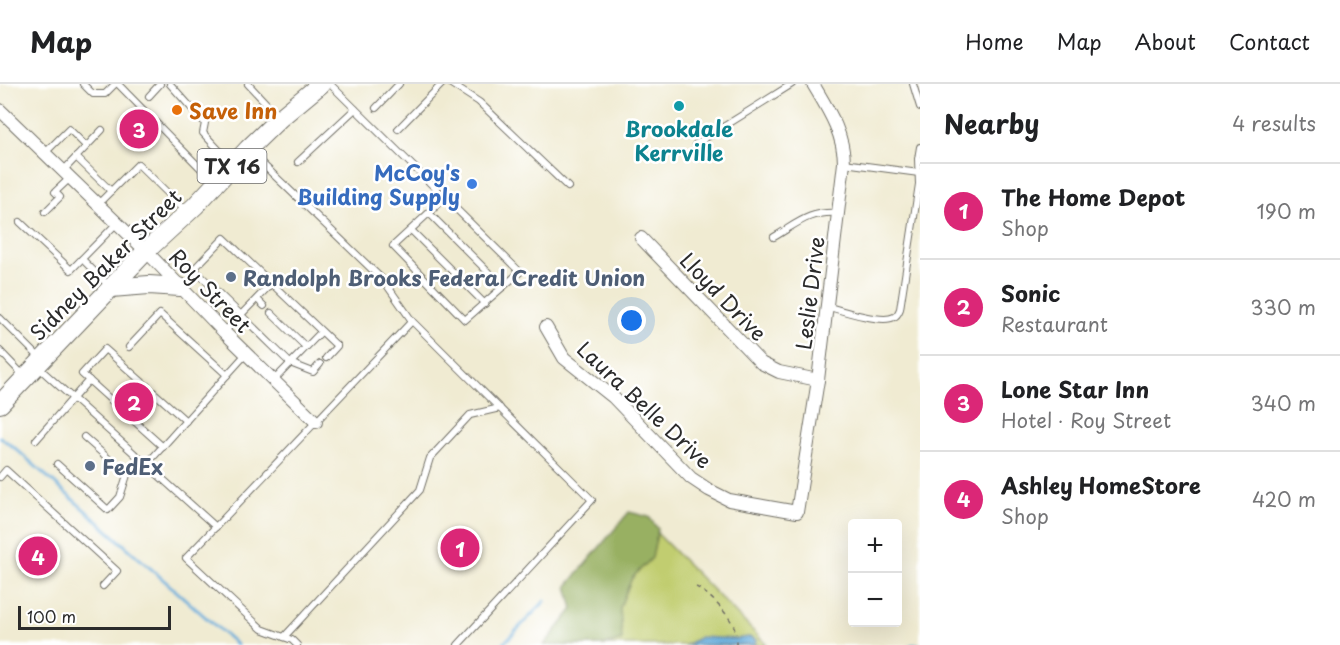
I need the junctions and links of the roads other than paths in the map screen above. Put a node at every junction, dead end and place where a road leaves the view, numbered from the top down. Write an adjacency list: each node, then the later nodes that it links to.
1 (82, 84): 2 (lane)
2 (117, 84): 33 (lane)
3 (160, 84): 14 (lane)
4 (170, 84): 30 (lane)
5 (248, 84): 19 (lane)
6 (321, 84): 19 (main road, Sidney Baker Street / TX 16)
7 (330, 84): 17 (lane)
8 (399, 84): 16 (lane)
9 (442, 84): 20 (lane)
10 (451, 84): 34 (lane)
11 (792, 84): 22 (lane)
12 (813, 84): 29 (street, Leslie Drive)
13 (912, 84): 15 (lane)
14 (149, 96)
15 (920, 107)
16 (376, 108)
17 (355, 109): 28 (lane); 36 (lane)
18 (0, 110): 26 (street, Roy Street)
19 (280, 118): 25 (main road, Sidney Baker Street / TX 16)
20 (398, 129)
21 (102, 130): 23 (lane)
22 (696, 144)
23 (86, 146): 26 (lane); 27 (lane)
24 (920, 147): 31 (lane)
25 (248, 149): 30 (main road, Sidney Baker Street / TX 16); 60 (lane)
26 (45, 153): 32 (street, Roy Street)
27 (76, 157): 32 (lane); 35 (lane)
28 (298, 162)
29 (844, 163): 31 (lane); 41 (street, Leslie Drive)
30 (233, 165): 33 (main road, Sidney Baker Street / TX 16)
31 (919, 173): 56 (lane)
32 (67, 175): 37 (street, Roy Street); 38 (lane)
33 (216, 184): 39 (main road, Sidney Baker Street / TX 16)
34 (568, 187)
35 (111, 191): 37 (lane); 39 (lane)
36 (445, 198): 40 (lane); 51 (lane)
37 (98, 205): 43 (street, Roy Street)
38 (45, 212)
39 (188, 213): 47 (main road, Sidney Baker Street / TX 16)
40 (429, 213): 44 (lane); 51 (lane)
41 (838, 213): 45 (lane); 56 (street, Leslie Drive)
42 (20, 222): 48 (lane)
43 (117, 223): 47 (street, Roy Street); 48 (lane)
44 (411, 230): 54 (lane); 54 (lane)
45 (774, 237)
46 (641, 238): 75 (street, Lloyd Drive)
47 (146, 251): 50 (street, Roy Street); 52 (main road, Sidney Baker Street / TX 16)
48 (82, 260): 52 (lane)
49 (271, 284): 53 (lane); 58 (lane); 63 (lane)
50 (180, 287): 52 (main road); 62 (street, Roy Street)
51 (503, 287): 54 (lane)
52 (111, 288): 71 (main road, Sidney Baker Street / TX 16)
53 (256, 299): 55 (lane); 58 (lane)
54 (485, 304)
55 (264, 306)
56 (825, 306): 75 (street, Leslie Drive)
57 (271, 313): 64 (lane)
58 (241, 315): 62 (lane); 69 (lane)
59 (0, 318): 71 (lane)
60 (412, 321): 78 (lane); 80 (lane)
61 (546, 327): 90 (street, Laura Belle Drive)
62 (224, 332): 67 (street, Roy Street)
63 (321, 332): 64 (lane); 68 (lane)
64 (306, 347): 69 (lane)
65 (129, 348): 72 (lane)
66 (0, 351): 71 (lane)
67 (246, 354): 72 (lane); 74 (street, Roy Street)
68 (326, 358)
69 (290, 363): 70 (lane); 74 (lane)
70 (320, 364)
71 (34, 367): 76 (lane); 77 (main road, Sidney Baker Street / TX 16)
72 (227, 375): 79 (lane)
73 (89, 380): 76 (lane); 79 (lane); 83 (lane)
74 (273, 380): 80 (street, Roy Street)
75 (818, 380): 90 (street, Leslie Drive)
76 (73, 398): 82 (lane); 84 (lane)
77 (0, 404)
78 (500, 408): 93 (lane); 95 (lane)
79 (186, 421): 83 (lane)
80 (316, 422): 91 (lane)
81 (84, 437): 88 (lane)
82 (36, 440)
83 (163, 447): 84 (lane)
84 (144, 462): 88 (lane); 91 (lane)
85 (57, 464): 88 (lane)
86 (0, 465): 87 (lane)
87 (6, 470): 89 (lane); 92 (lane)
88 (127, 475)
89 (0, 477)
90 (797, 512)
91 (216, 527): 93 (lane)
92 (103, 586)
93 (284, 637): 94 (lane)
94 (297, 645)
95 (458, 645)

